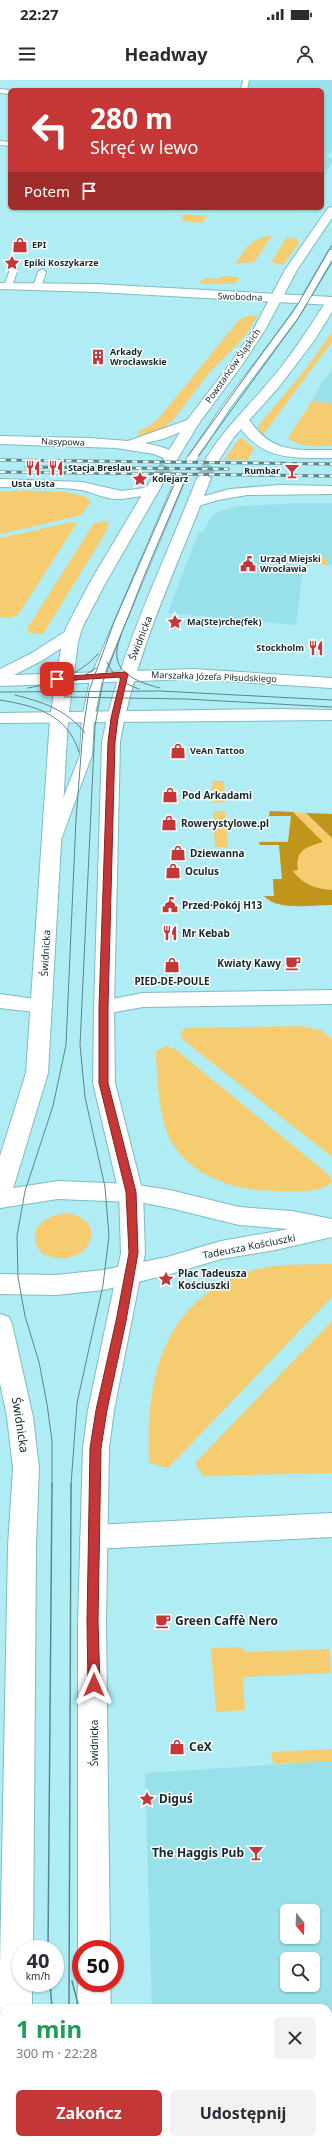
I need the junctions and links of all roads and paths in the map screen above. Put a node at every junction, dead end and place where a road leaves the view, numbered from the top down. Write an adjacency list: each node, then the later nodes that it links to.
1 (332, 210): 7 (main road, Powstańców Śląskich)
2 (332, 252): 8 (lane)
3 (14, 269): 6 (lane)
4 (42, 272): 5 (lane)
5 (31, 283): 6 (main road, Swobodna); 10 (main road, Swobodna)
6 (4, 286)
7 (282, 287): 8 (main road, Swobodna); 10 (main road, Swobodna); 11 (main road, Powstańców Śląskich)
8 (313, 288): 9 (main road, Swobodna); 12 (lane)
9 (326, 289)
10 (148, 291): 11 (main road, Swobodna)
11 (275, 298): 12 (main road, Swobodna); 15 (main road, Powstańców Śląskich)
12 (306, 300): 13 (main road, Swobodna); 20 (lane)
13 (332, 302): 14 (main road)
14 (242, 420): 18 (main road); 21 (main road)
15 (193, 422): 17 (main road, Nasypowa); 19 (main road, Powstańców Śląskich)
16 (0, 440): 17 (main road, Nasypowa)
17 (125, 444): 19 (main road, Nasypowa)
18 (332, 454)
19 (170, 458)
20 (191, 460)
21 (212, 460)
22 (181, 478): 30 (lane)
23 (204, 478): 26 (main road)
24 (0, 483): 27 (main road, Świdnicka)
25 (332, 490): 26 (main road)
26 (195, 503): 28 (main road, Świdnicka)
27 (72, 634): 29 (main road); 31 (main road, Świdnicka)
28 (125, 674): 30 (main road, Marszałka Józefa Piłsudskiego); 33 (main road, Marszałka Józefa Piłsudskiego); 37 (main road, Świdnicka)
29 (0, 675)
30 (96, 676): 31 (main road, Marszałka Józefa Piłsudskiego); 36 (lane)
31 (66, 678): 32 (main road, Marszałka Józefa Piłsudskiego); 38 (main road, Świdnicka)
32 (0, 681)
33 (332, 683)
34 (332, 715): 37 (main road)
35 (0, 718): 38 (main road)
36 (88, 718): 37 (main road); 38 (main road); 39 (lane)
37 (114, 718): 43 (main road, Świdnicka)
38 (59, 719): 39 (main road, Świdnicka)
39 (51, 846): 42 (main road, Świdnicka)
40 (332, 997): 43 (main road)
41 (0, 1001): 42 (main road)
42 (42, 1006): 44 (main road, Świdnicka)
43 (104, 1007): 45 (main road, Świdnicka)
44 (0, 1192)
45 (131, 1192): 46 (main road, Tadeusza Kościuszki); 47 (main road, Tadeusza Kościuszki); 48 (main road, Świdnicka)
46 (0, 1199)
47 (332, 1228): 48 (main road, Tadeusza Kościuszki)
48 (130, 1276): 49 (main road, Tadeusza Kościuszki); 52 (main road, Świdnicka)
49 (0, 1284)
50 (0, 1324): 55 (main road, Świdnicka)
51 (332, 1525): 52 (main road)
52 (94, 1537): 53 (main road, Świdnicka)
53 (94, 1940)
54 (94, 1992): 56 (main road)
55 (15, 2004)
56 (94, 2004)

